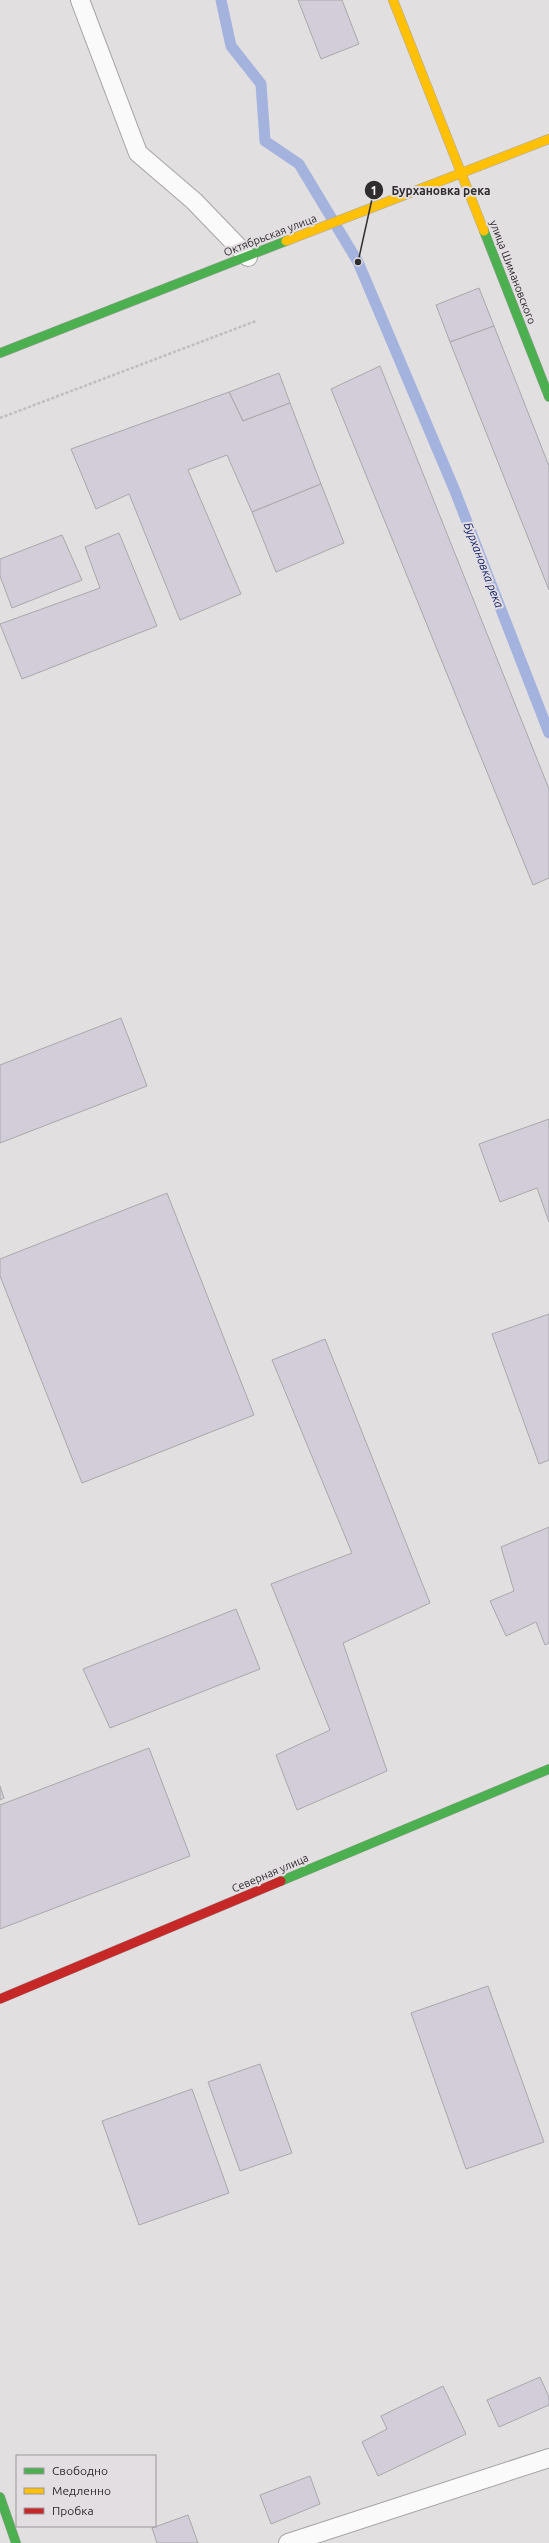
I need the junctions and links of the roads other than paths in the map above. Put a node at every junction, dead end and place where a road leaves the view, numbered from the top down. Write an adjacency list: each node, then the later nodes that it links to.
1 (80, 0): 5 (lane)
2 (393, 0): 4 (street, улица Шимановского)
3 (549, 139): 4 (street, Октябрьская улица)
4 (461, 174): 5 (street, Октябрьская улица); 7 (street, улица Шимановского)
5 (248, 257): 6 (street, Октябрьская улица)
6 (0, 353)
7 (549, 397)
8 (549, 1769): 9 (street, Северная улица)
9 (0, 1999)
10 (549, 2458): 13 (lane)
11 (0, 2497): 12 (street)
12 (16, 2543)
13 (288, 2543)

